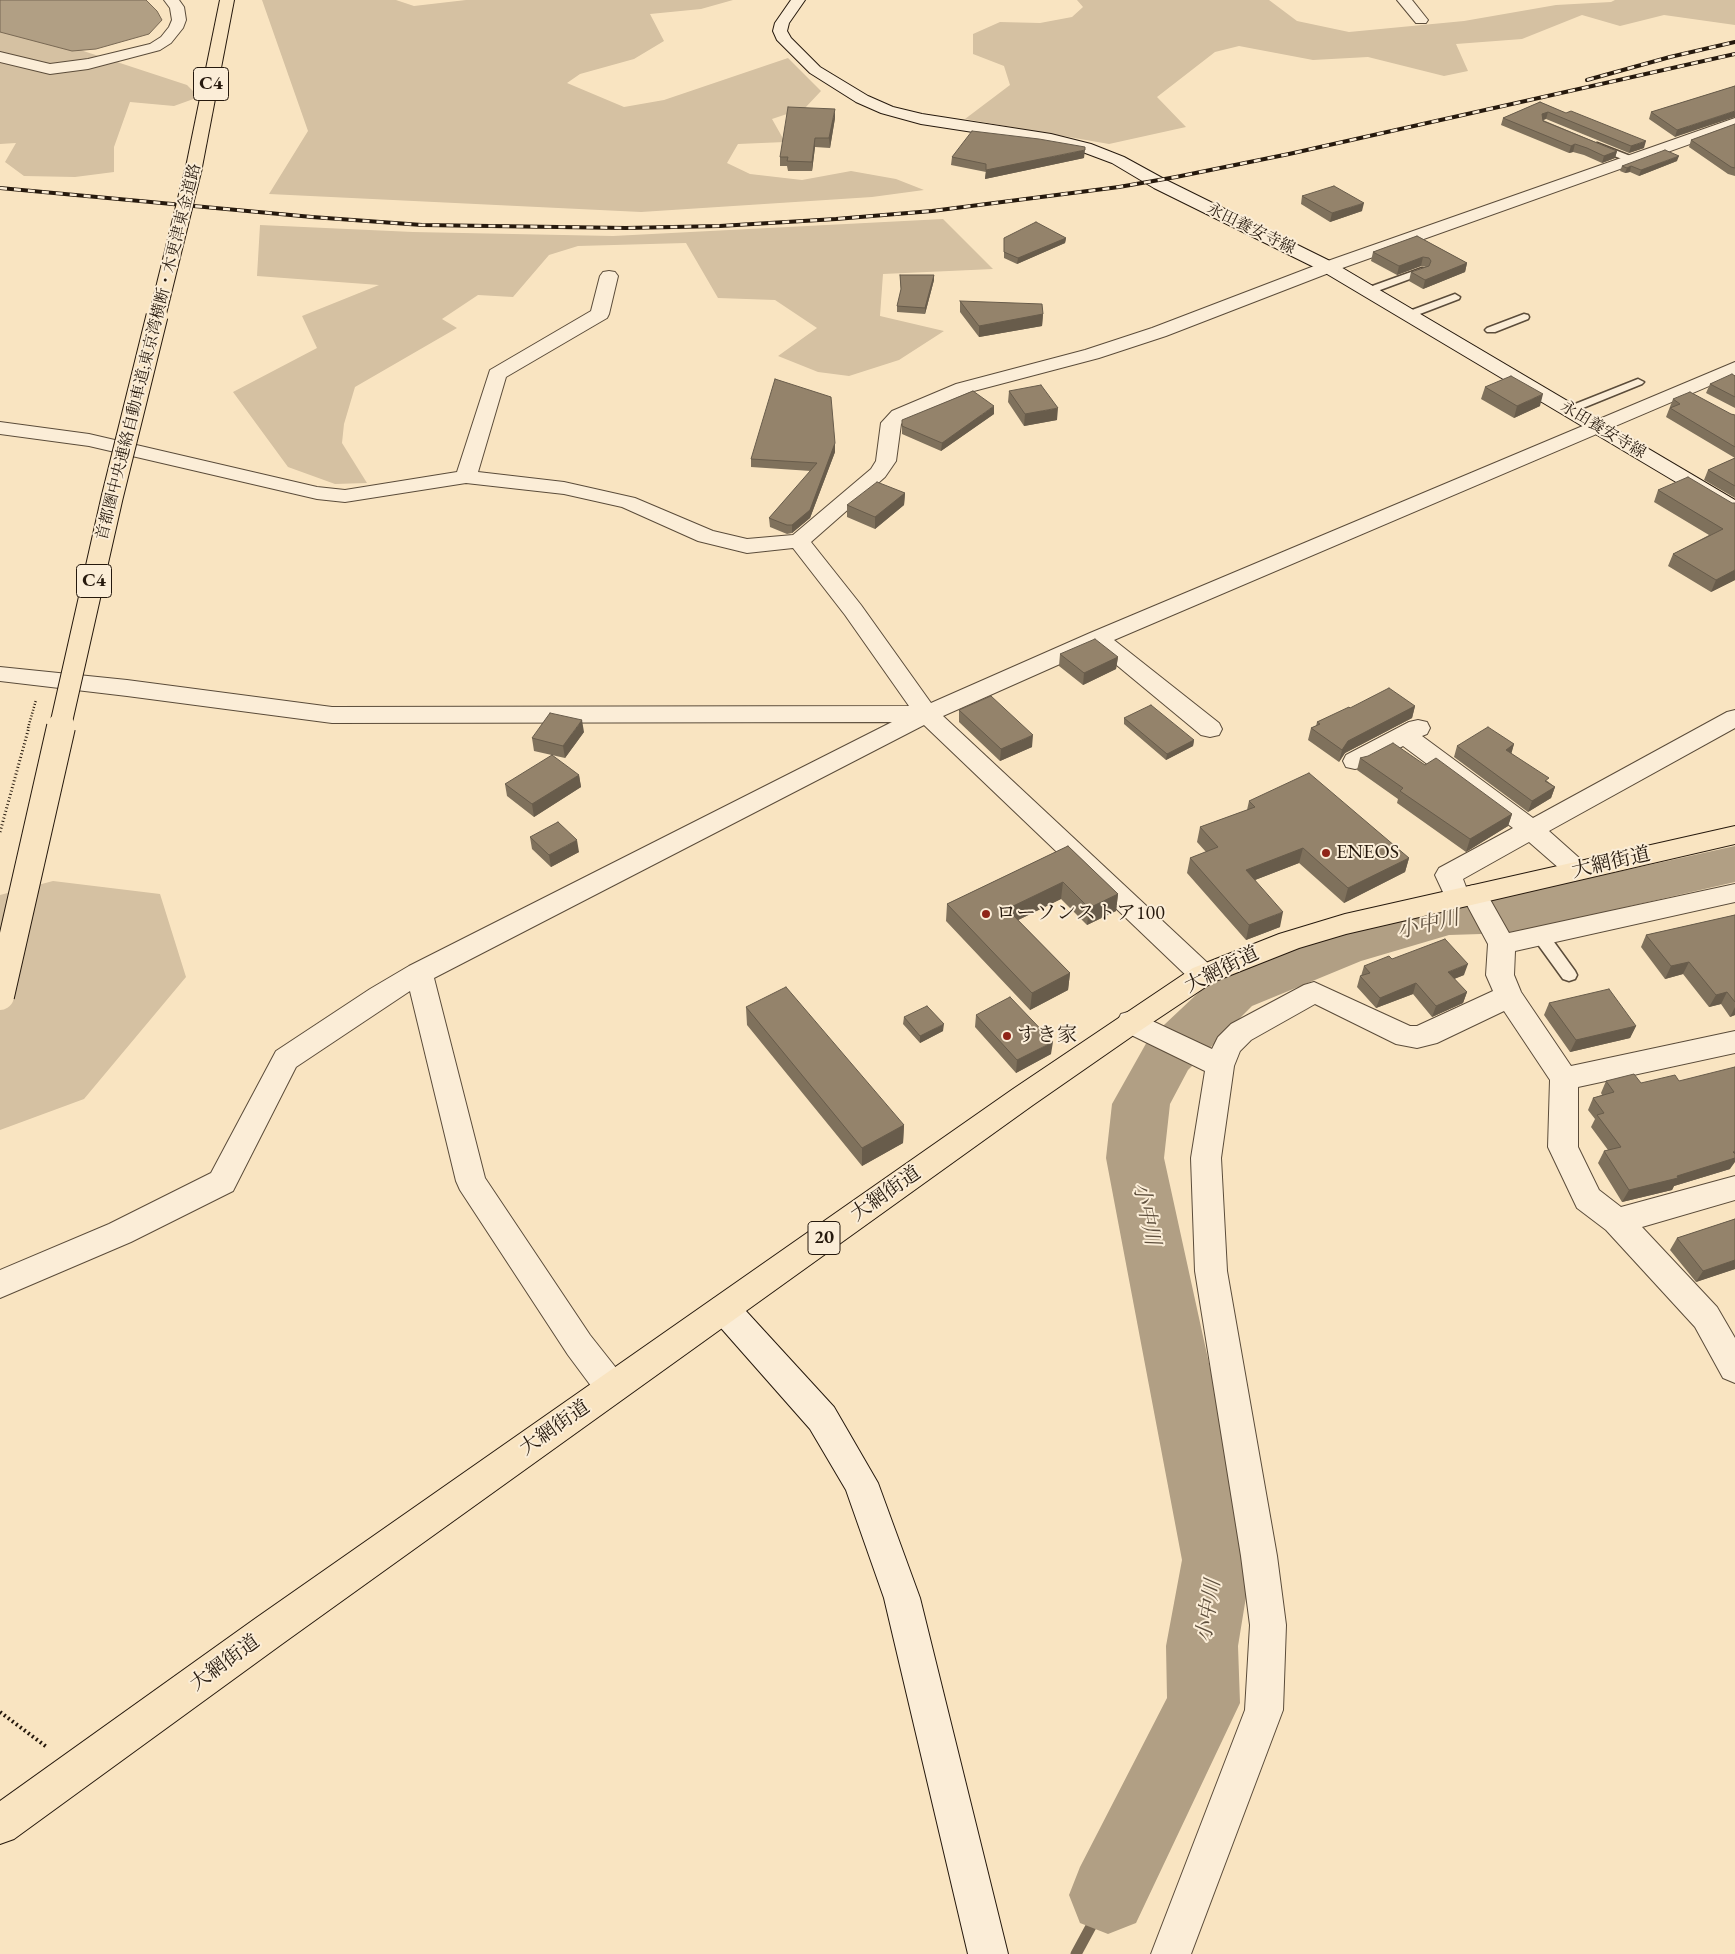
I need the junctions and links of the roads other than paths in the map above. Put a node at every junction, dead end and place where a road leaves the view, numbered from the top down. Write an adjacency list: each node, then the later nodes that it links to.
1 (171, 0): 6 (street)
2 (227, 0): 42 (main road, 首都圏中央連絡自動車道;東京湾横断・木更津東金道路 / C4, bridge)
3 (798, 0): 10 (street, 永田養安寺線)
4 (1404, 0): 5 (street)
5 (1421, 20)
6 (0, 57)
7 (1735, 123): 9 (street)
8 (1587, 142): 9 (lane)
9 (1630, 160): 10 (street)
10 (1328, 267): 13 (street, 永田養安寺線); 25 (street)
11 (1422, 270): 13 (lane)
12 (609, 276): 23 (street)
13 (1368, 291): 15 (street, 永田養安寺線)
14 (1455, 297): 15 (lane)
15 (1408, 315): 20 (street, 永田養安寺線)
16 (1524, 318): 17 (lane)
17 (1491, 330)
18 (1735, 368): 21 (street)
19 (1638, 382): 20 (lane)
20 (1570, 410): 21 (street, 永田養安寺線)
21 (1597, 427): 24 (street, 永田養安寺線); 26 (street)
22 (0, 428): 23 (street)
23 (466, 476): 25 (street)
24 (1735, 509)
25 (799, 541): 28 (street)
26 (1098, 638): 28 (street); 30 (street)
27 (0, 674): 28 (street)
28 (927, 714): 39 (street); 40 (street)
29 (1735, 718): 32 (street)
30 (1210, 729)
31 (1355, 761): 32 (street)
32 (1532, 830): 34 (street); 36 (street)
33 (1735, 835): 34 (main road, 大網街道 / 20)
34 (1577, 870): 36 (main road, 大網街道 / 20)
35 (1735, 893): 37 (street)
36 (1466, 896): 38 (street); 40 (main road, 大網街道 / 20)
37 (1540, 935): 38 (street); 41 (lane)
38 (1502, 944): 43 (street)
39 (419, 973): 50 (street); 53 (street)
40 (1203, 975): 44 (main road, 大網街道 / 20)
41 (1569, 975)
42 (0, 996)
43 (1509, 996): 46 (street); 47 (street)
44 (1131, 1022): 46 (street); 51 (main road, 大網街道 / 20)
45 (1735, 1042): 47 (street)
46 (1220, 1066): 56 (street)
47 (1564, 1080): 49 (street)
48 (1735, 1188): 49 (street)
49 (1617, 1220): 52 (street)
50 (0, 1284)
51 (724, 1309): 53 (main road, 大網街道 / 20); 55 (street)
52 (1735, 1368)
53 (612, 1388): 54 (main road, 大網街道 / 20)
54 (0, 1825)
55 (988, 1954)
56 (1171, 1954)

